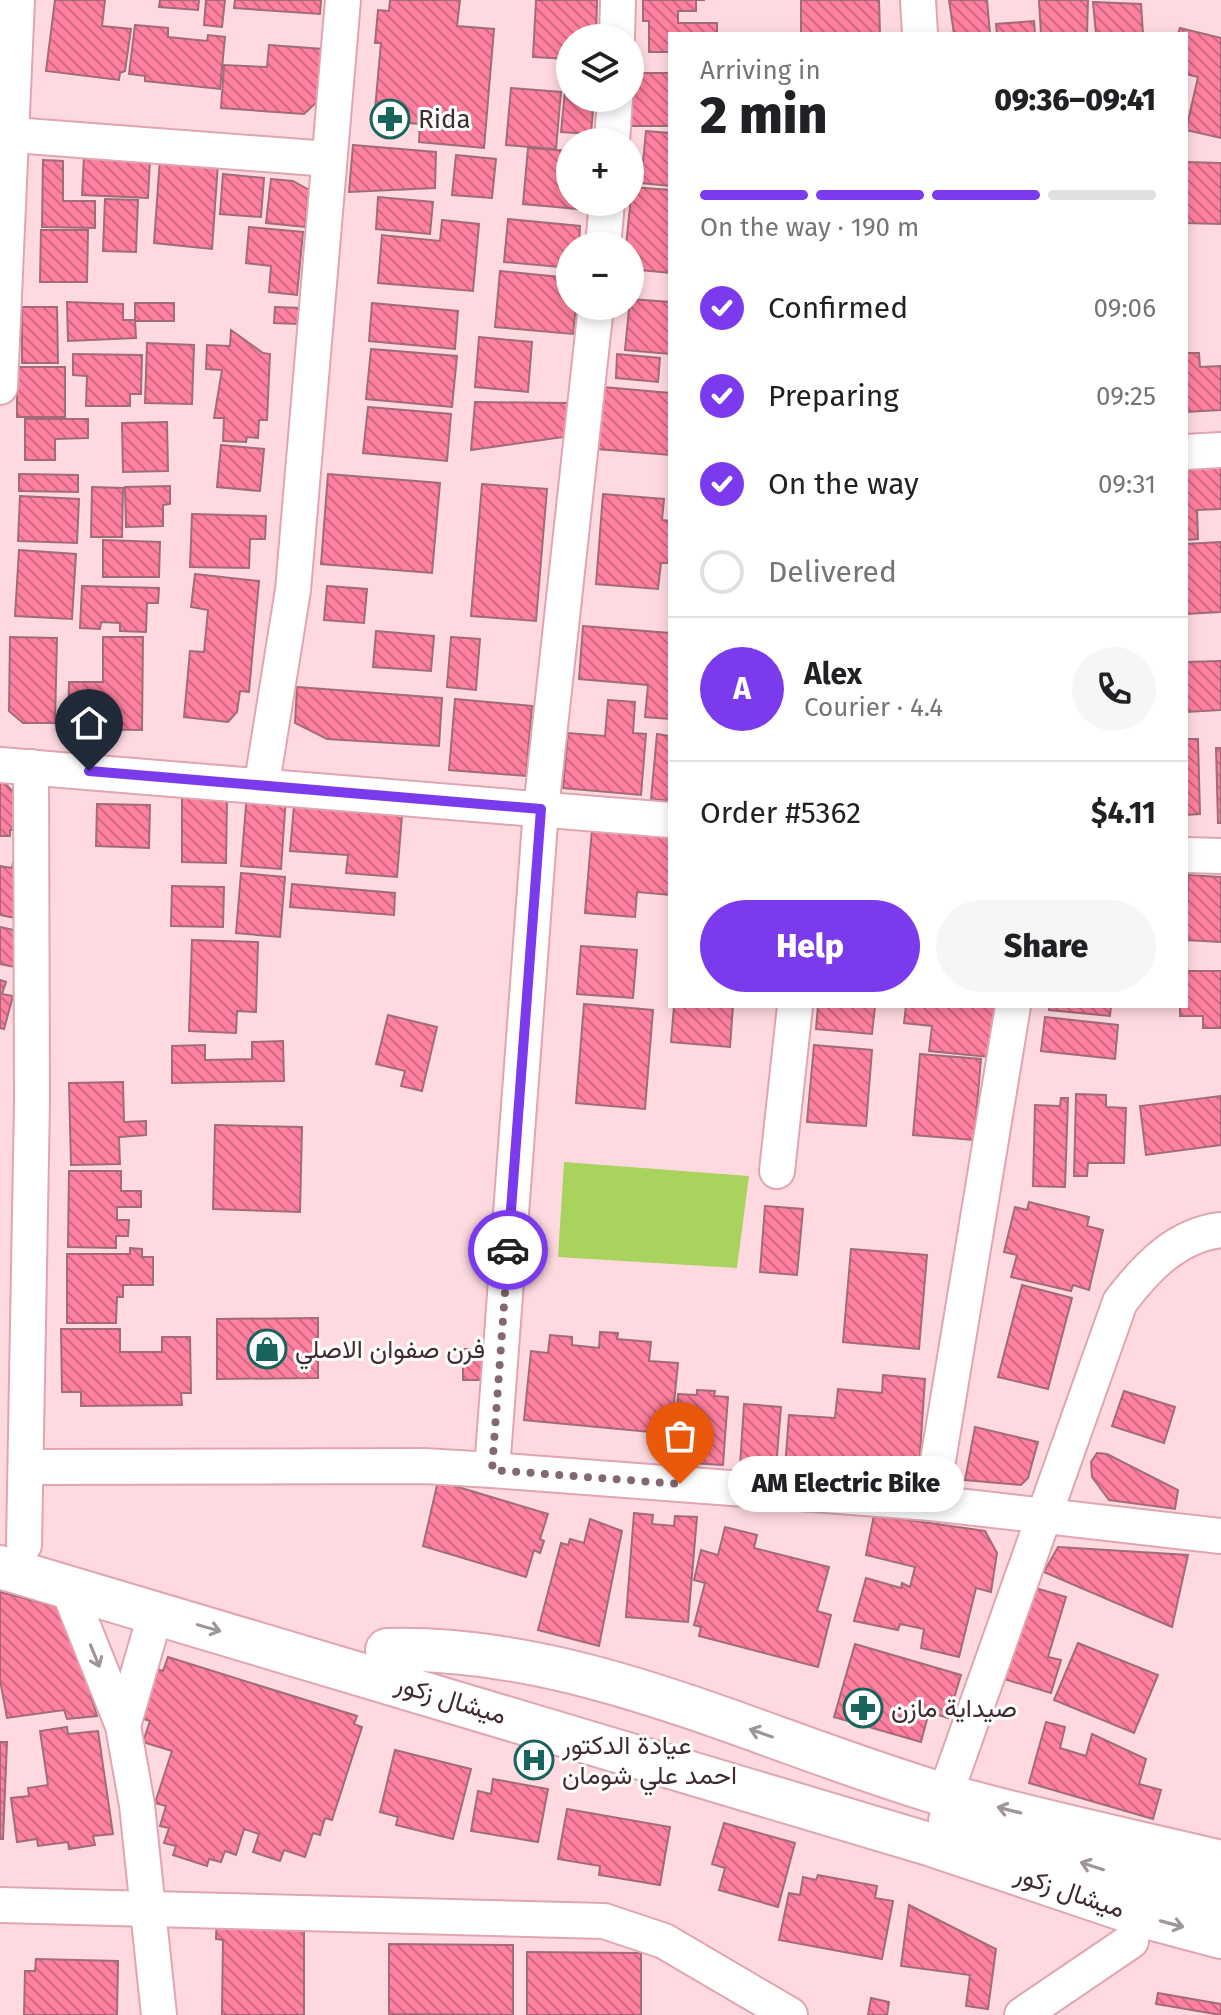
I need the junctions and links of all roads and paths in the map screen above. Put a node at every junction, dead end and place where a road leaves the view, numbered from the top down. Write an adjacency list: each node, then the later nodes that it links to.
1 (17, 0): 7 (street)
2 (343, 0): 8 (street)
3 (618, 0): 5 (street)
4 (918, 0): 6 (street)
5 (617, 24)
6 (920, 32)
7 (6, 134): 8 (street); 10 (street)
8 (329, 159): 14 (street)
9 (594, 320): 15 (street)
10 (0, 387)
11 (1221, 450): 12 (street)
12 (1188, 452)
13 (16, 766): 14 (street); 23 (street)
14 (262, 783): 15 (street)
15 (541, 809): 16 (street); 24 (street)
16 (668, 820)
17 (1188, 855): 18 (street)
18 (1221, 856)
19 (795, 1008): 21 (street)
20 (1013, 1008): 25 (street)
21 (777, 1171)
22 (1221, 1230): 26 (street)
23 (28, 1467): 24 (street); 28 (street)
24 (492, 1470): 25 (street)
25 (931, 1503): 26 (street)
26 (1042, 1516): 27 (street); 33 (street)
27 (1221, 1536)
28 (8, 1550): 29 (main road, ميشال زكور); 31 (main road, ميشال زكور)
29 (67, 1586): 30 (main road, ميشال زكور); 32 (street, one-way to 32)
30 (156, 1612): 31 (main road, ميشال زكور, one-way to 31); 32 (street)
31 (381, 1663): 33 (main road, one-way to 31); 35 (main road, ميشال زكور, one-way to 31); 38 (main road, ميشال زكور, one-way to 38); 39 (main road)
32 (123, 1726): 37 (street)
33 (945, 1795): 34 (main road, one-way to 33)
34 (1221, 1862)
35 (1221, 1902)
36 (0, 1905): 37 (street)
37 (149, 1907): 41 (street); 42 (street)
38 (1221, 1937)
39 (1131, 1941): 40 (main road); 43 (street)
40 (1221, 1965)
41 (159, 2015)
42 (790, 2015)
43 (1022, 2015)

